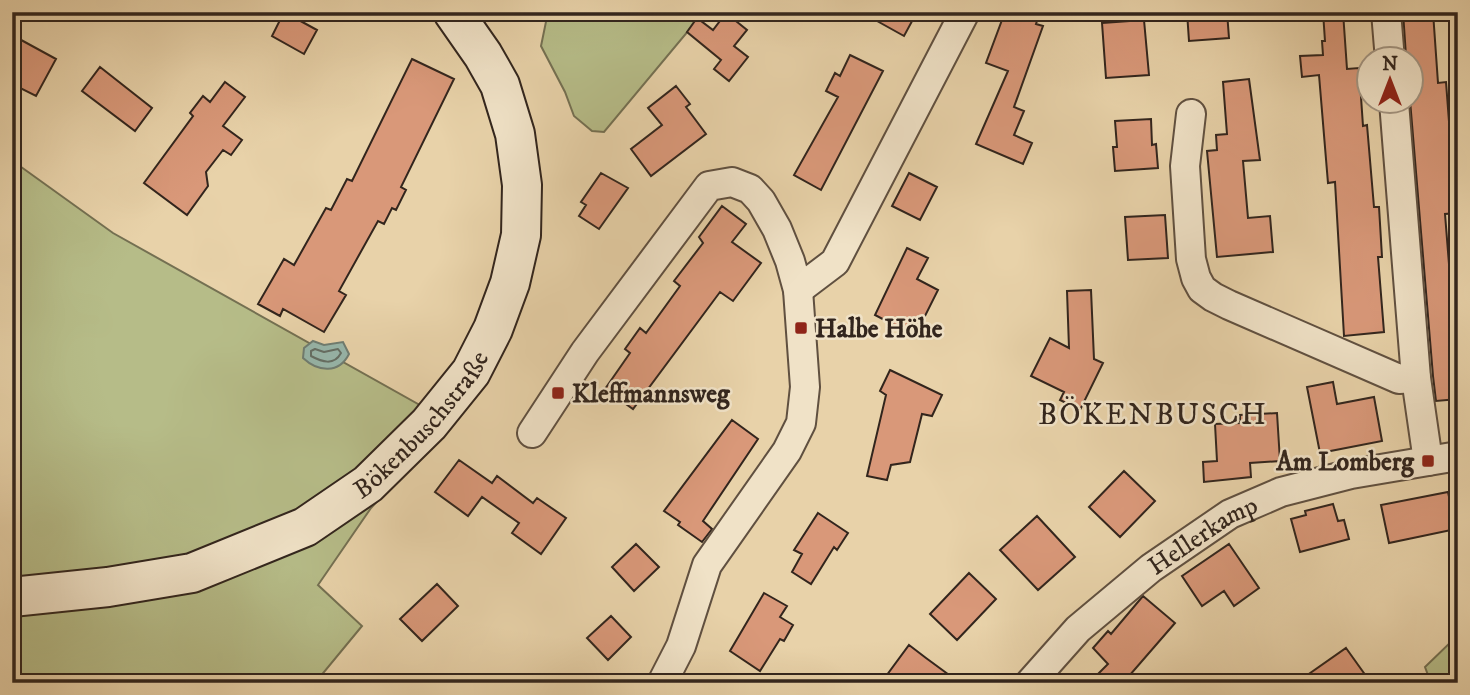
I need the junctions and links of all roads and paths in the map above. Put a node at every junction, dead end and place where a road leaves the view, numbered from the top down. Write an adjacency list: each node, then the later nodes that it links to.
1 (453, 12): 12 (main road, Bökenbuschstraße)
2 (965, 12): 7 (street)
3 (1387, 12): 4 (street)
4 (1389, 46)
5 (1191, 114): 8 (street)
6 (1395, 116): 8 (street)
7 (798, 290): 9 (street); 13 (street)
8 (1416, 378): 11 (street)
9 (533, 433)
10 (1458, 456): 11 (street, Hellerkamp)
11 (1428, 461): 14 (street, Hellerkamp)
12 (12, 597)
13 (662, 683)
14 (1030, 683)

